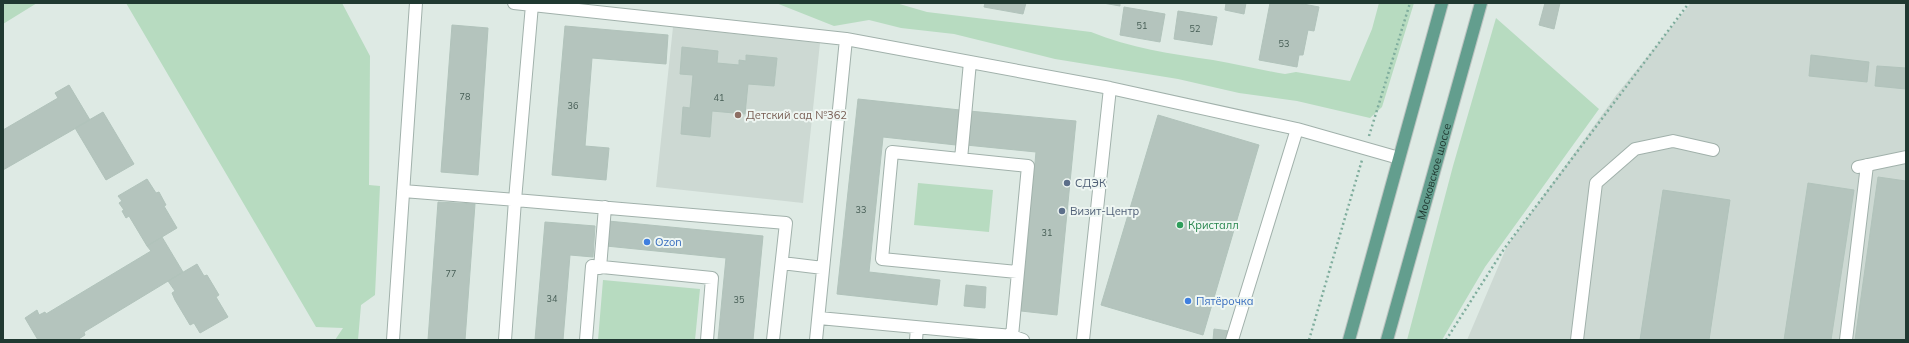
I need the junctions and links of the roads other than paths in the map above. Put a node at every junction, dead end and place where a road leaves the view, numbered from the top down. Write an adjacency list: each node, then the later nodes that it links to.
1 (416, 3): 14 (street)
2 (514, 3): 5 (street)
3 (1442, 3): 12 (main road)
4 (1481, 3): 33 (main road, Московское шоссе)
5 (532, 5): 6 (street); 15 (street)
6 (846, 39): 7 (street); 19 (street)
7 (970, 62): 8 (street); 13 (street)
8 (1110, 88): 9 (street); 30 (street)
9 (1297, 129): 12 (street); 31 (street)
10 (1713, 150): 34 (street)
11 (1906, 157): 35 (street)
12 (1399, 158): 32 (main road)
13 (961, 159): 20 (street); 20 (street)
14 (403, 191): 15 (street); 24 (street)
15 (515, 200): 16 (street); 25 (street)
16 (605, 208): 17 (street); 18 (street)
17 (782, 263): 19 (street); 28 (street)
18 (600, 268): 26 (street); 27 (street)
19 (823, 268): 21 (street)
20 (1017, 272): 23 (street)
21 (819, 318): 22 (street); 29 (street)
22 (917, 334): 23 (street)
23 (1017, 338)
24 (393, 340)
25 (505, 340)
26 (586, 340)
27 (707, 340)
28 (773, 340)
29 (816, 340)
30 (1083, 340)
31 (1232, 340)
32 (1349, 340)
33 (1387, 340)
34 (1577, 340)
35 (1846, 340)

